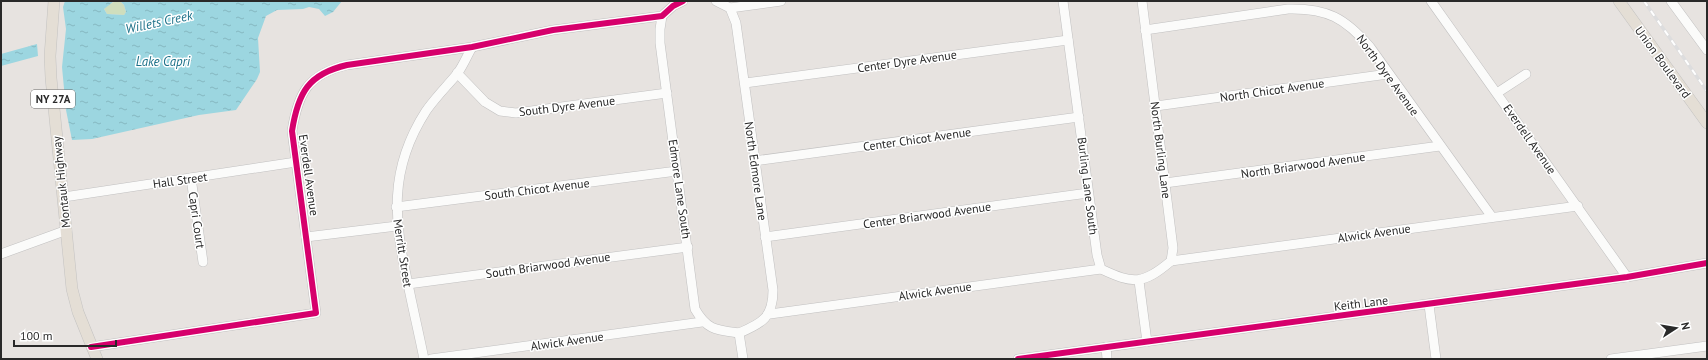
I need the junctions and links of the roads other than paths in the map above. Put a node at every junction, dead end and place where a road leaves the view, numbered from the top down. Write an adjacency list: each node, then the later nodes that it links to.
1 (54, 1): 32 (main road, Montauk Highway / NY 27A)
2 (683, 1): 11 (street)
3 (716, 1): 10 (street)
4 (781, 1): 10 (street)
5 (1063, 1): 13 (street, Burling Lane South)
6 (1142, 1): 12 (street, North Burling Lane)
7 (1431, 1): 21 (street, Everdell Avenue)
8 (1619, 1): 24 (main road, Union Boulevard)
9 (1672, 1): 15 (street)
10 (730, 8): 19 (street, North Edmore Lane)
11 (662, 16): 14 (street, Everdell Avenue); 20 (street, Edmore Lane South)
12 (1146, 30): 17 (street, North Dyre Avenue); 22 (street, North Burling Lane)
13 (1068, 40): 19 (street, Center Dyre Avenue); 23 (street, Burling Lane South)
14 (472, 47): 16 (street, Merritt Street); 27 (street, Everdell Avenue)
15 (1707, 50)
16 (457, 73): 20 (street, South Dyre Avenue); 34 (street, Merritt Street)
17 (1388, 74): 22 (street, North Chicot Avenue); 25 (street, North Dyre Avenue)
18 (1526, 74): 21 (street)
19 (745, 83): 26 (street, North Edmore Lane)
20 (667, 93): 28 (street, Edmore Lane South)
21 (1498, 93): 33 (street, Everdell Avenue)
22 (1156, 106): 30 (street, North Burling Lane)
23 (1079, 116): 26 (street, Center Chicot Avenue); 31 (street, Burling Lane South)
24 (1707, 122)
25 (1440, 146): 30 (street, North Briarwood Avenue); 35 (street, North Dyre Avenue)
26 (754, 161): 39 (street, North Edmore Lane)
27 (296, 162): 29 (street, Hall Street); 38 (street, Everdell Avenue)
28 (677, 171): 34 (street, South Chicot Avenue); 40 (street, Edmore Lane South)
29 (191, 178): 32 (street, Hall Street); 43 (street, Capri Court)
30 (1165, 183): 42 (street, North Burling Lane)
31 (1088, 193): 39 (street, Center Briarwood Avenue); 45 (street, Burling Lane South)
32 (64, 197): 37 (main road, Montauk Highway / NY 27A)
33 (1578, 206): 35 (street, Alwick Avenue); 46 (street, Everdell Avenue)
34 (396, 207): 36 (street, Merritt Street)
35 (1492, 217): 42 (street, Alwick Avenue)
36 (397, 226): 38 (street); 48 (street, Merritt Street)
37 (67, 230): 41 (street); 55 (main road, Montauk Highway / NY 27A)
38 (306, 237): 55 (street, Everdell Avenue)
39 (765, 237): 50 (street, North Edmore Lane)
40 (688, 247): 48 (street, South Briarwood Avenue); 51 (street, Edmore Lane South)
41 (1, 254)
42 (1171, 261): 47 (street)
43 (204, 262)
44 (1707, 263): 46 (street, Keith Lane)
45 (1101, 269): 47 (street); 50 (street, Alwick Avenue)
46 (1627, 277): 49 (street, Keith Lane)
47 (1139, 281): 53 (street)
48 (408, 284): 58 (street, Merritt Street)
49 (1429, 305): 53 (street, Keith Lane); 63 (street)
50 (770, 314): 52 (street)
51 (702, 322): 52 (street); 59 (street, Alwick Avenue)
52 (739, 333): 60 (street)
53 (1147, 342): 56 (street, Keith Lane)
54 (1707, 346): 64 (street)
55 (91, 347): 57 (main road, Montauk Highway / NY 27A)
56 (1106, 347): 61 (street, Keith Lane); 62 (street)
57 (97, 359)
58 (424, 359)
59 (431, 359)
60 (743, 359)
61 (1018, 359)
62 (1107, 359)
63 (1436, 359)
64 (1610, 359)

